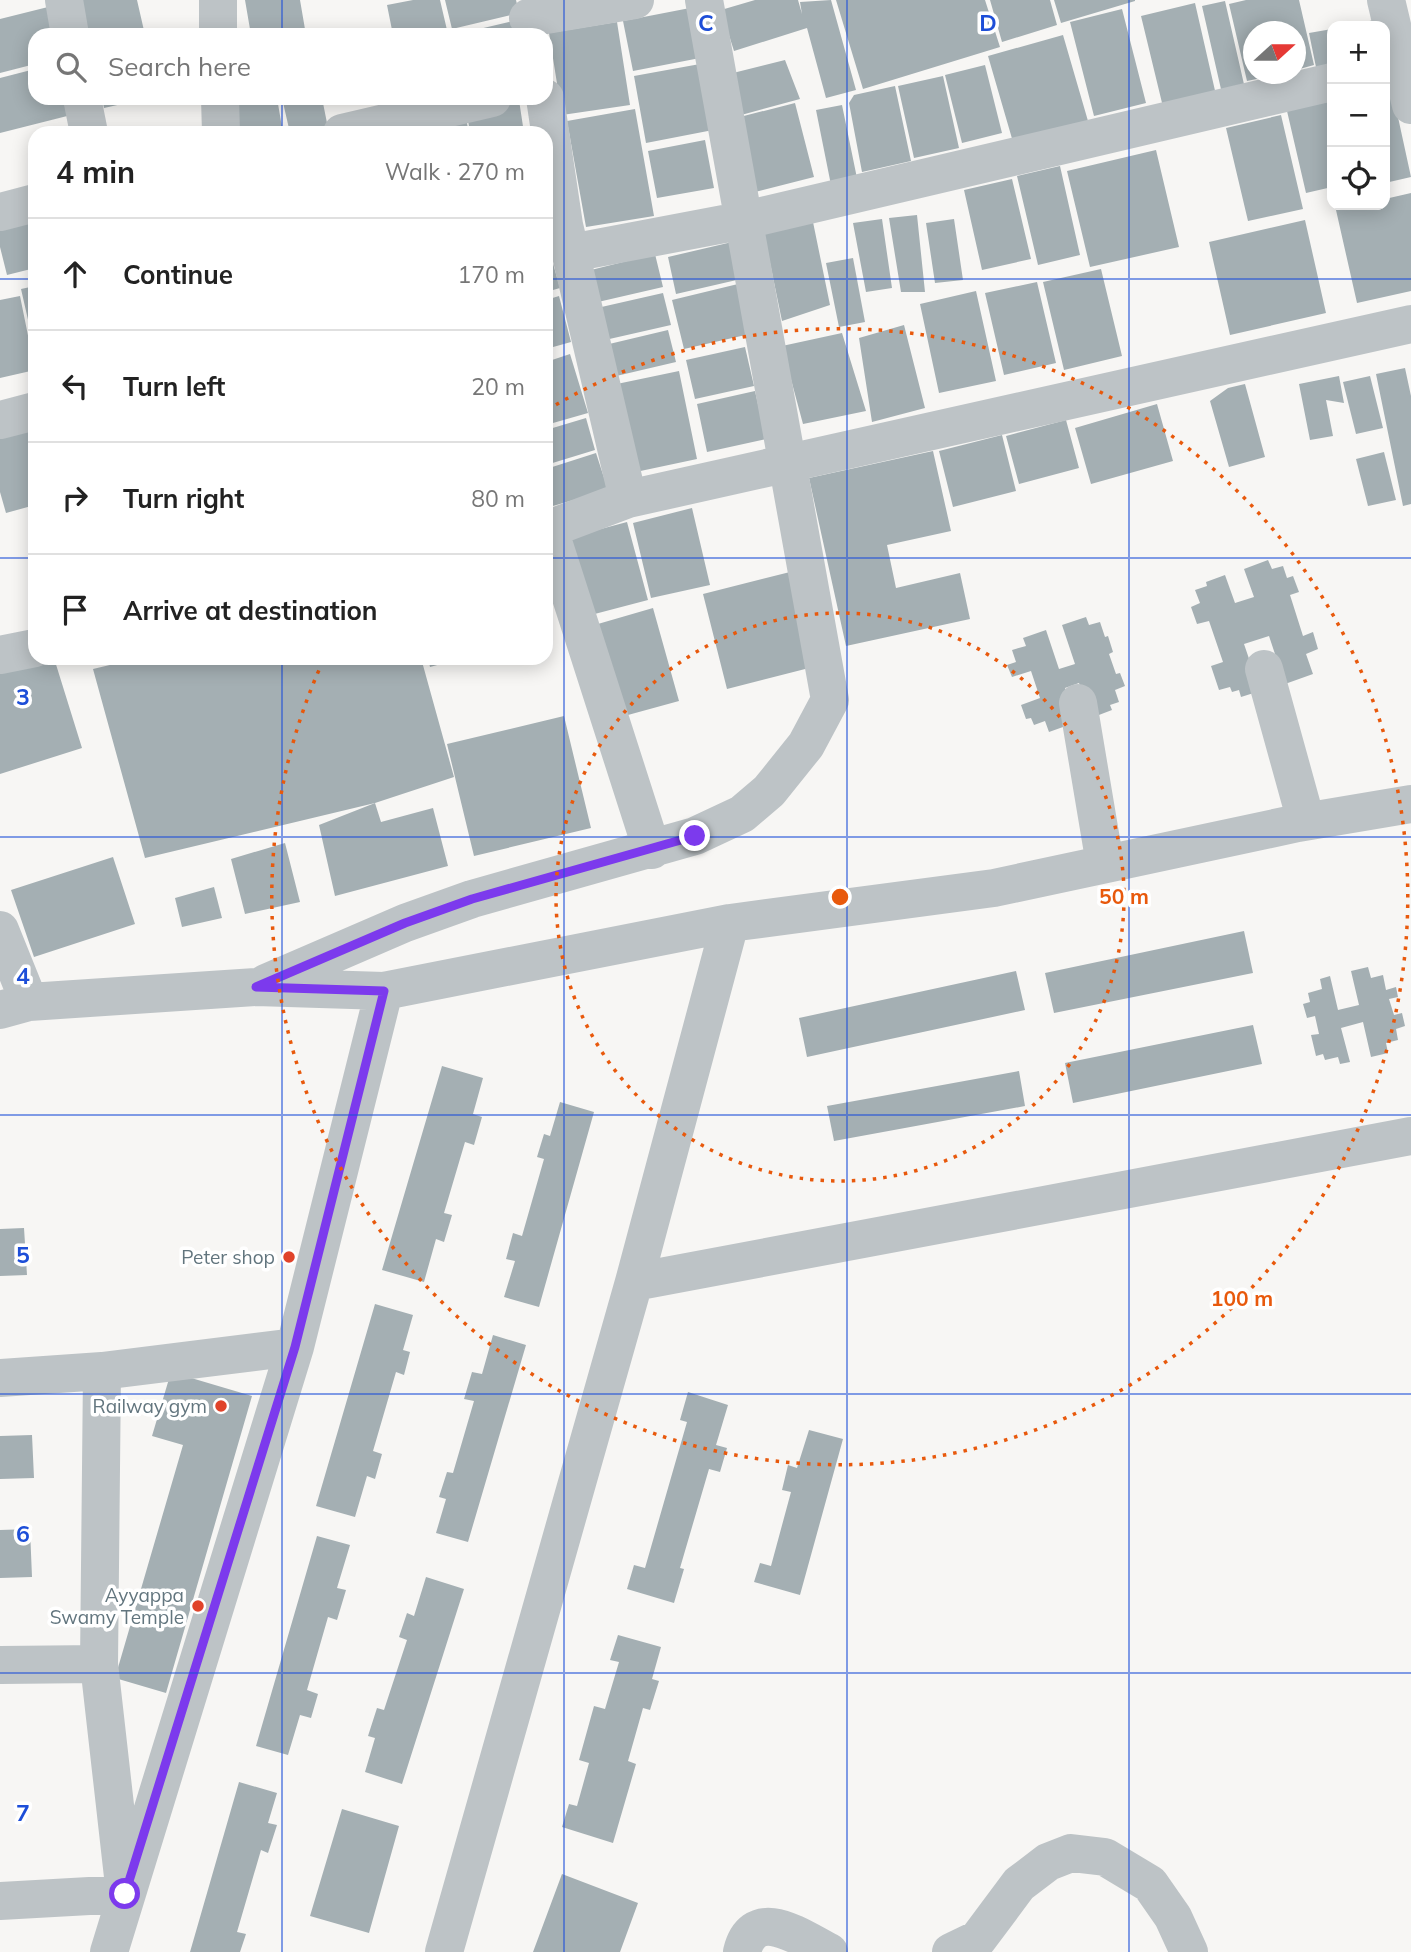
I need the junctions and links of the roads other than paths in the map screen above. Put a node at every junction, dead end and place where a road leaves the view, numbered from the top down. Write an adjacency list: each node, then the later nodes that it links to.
1 (64, 0): 7 (street)
2 (218, 0): 8 (street)
3 (635, 0): 6 (street)
4 (704, 0): 23 (street)
5 (1386, 0): 9 (street)
6 (529, 18)
7 (69, 28)
8 (218, 28)
9 (1393, 68): 15 (street)
10 (1327, 83): 23 (street)
11 (83, 105): 16 (street)
12 (220, 105): 17 (street)
13 (462, 105): 18 (street)
14 (546, 105): 19 (street)
15 (1411, 105)
16 (88, 126)
17 (221, 126)
18 (372, 126)
19 (548, 126)
20 (553, 172): 24 (street)
21 (28, 205): 22 (street)
22 (0, 212)
23 (744, 220): 24 (street); 28 (street)
24 (560, 236): 29 (street)
25 (1411, 324): 28 (street)
26 (28, 413): 27 (street)
27 (0, 420)
28 (788, 465): 29 (street); 38 (street)
29 (628, 499): 30 (street)
30 (553, 527)
31 (553, 547): 38 (street)
32 (28, 649): 33 (street)
33 (0, 655)
34 (1264, 669): 37 (street)
35 (1078, 703): 39 (street)
36 (1411, 804): 37 (street)
37 (1306, 821): 39 (street)
38 (652, 850): 42 (street)
39 (1105, 864): 40 (street)
40 (730, 923): 43 (street); 46 (street)
41 (0, 930): 44 (street)
42 (256, 987): 43 (street); 44 (street)
43 (384, 991): 47 (street)
44 (14, 1006)
45 (1411, 1136): 46 (street)
46 (634, 1282): 55 (street)
47 (295, 1347): 48 (street); 52 (street)
48 (102, 1371): 49 (street); 50 (street)
49 (0, 1378)
50 (99, 1664): 51 (street); 52 (street)
51 (0, 1665)
52 (125, 1894): 53 (street); 54 (street)
53 (0, 1901)
54 (109, 1952)
55 (444, 1952)
56 (743, 1952): 57 (street)
57 (829, 1952)
58 (951, 1952): 59 (street)
59 (1189, 1952)

